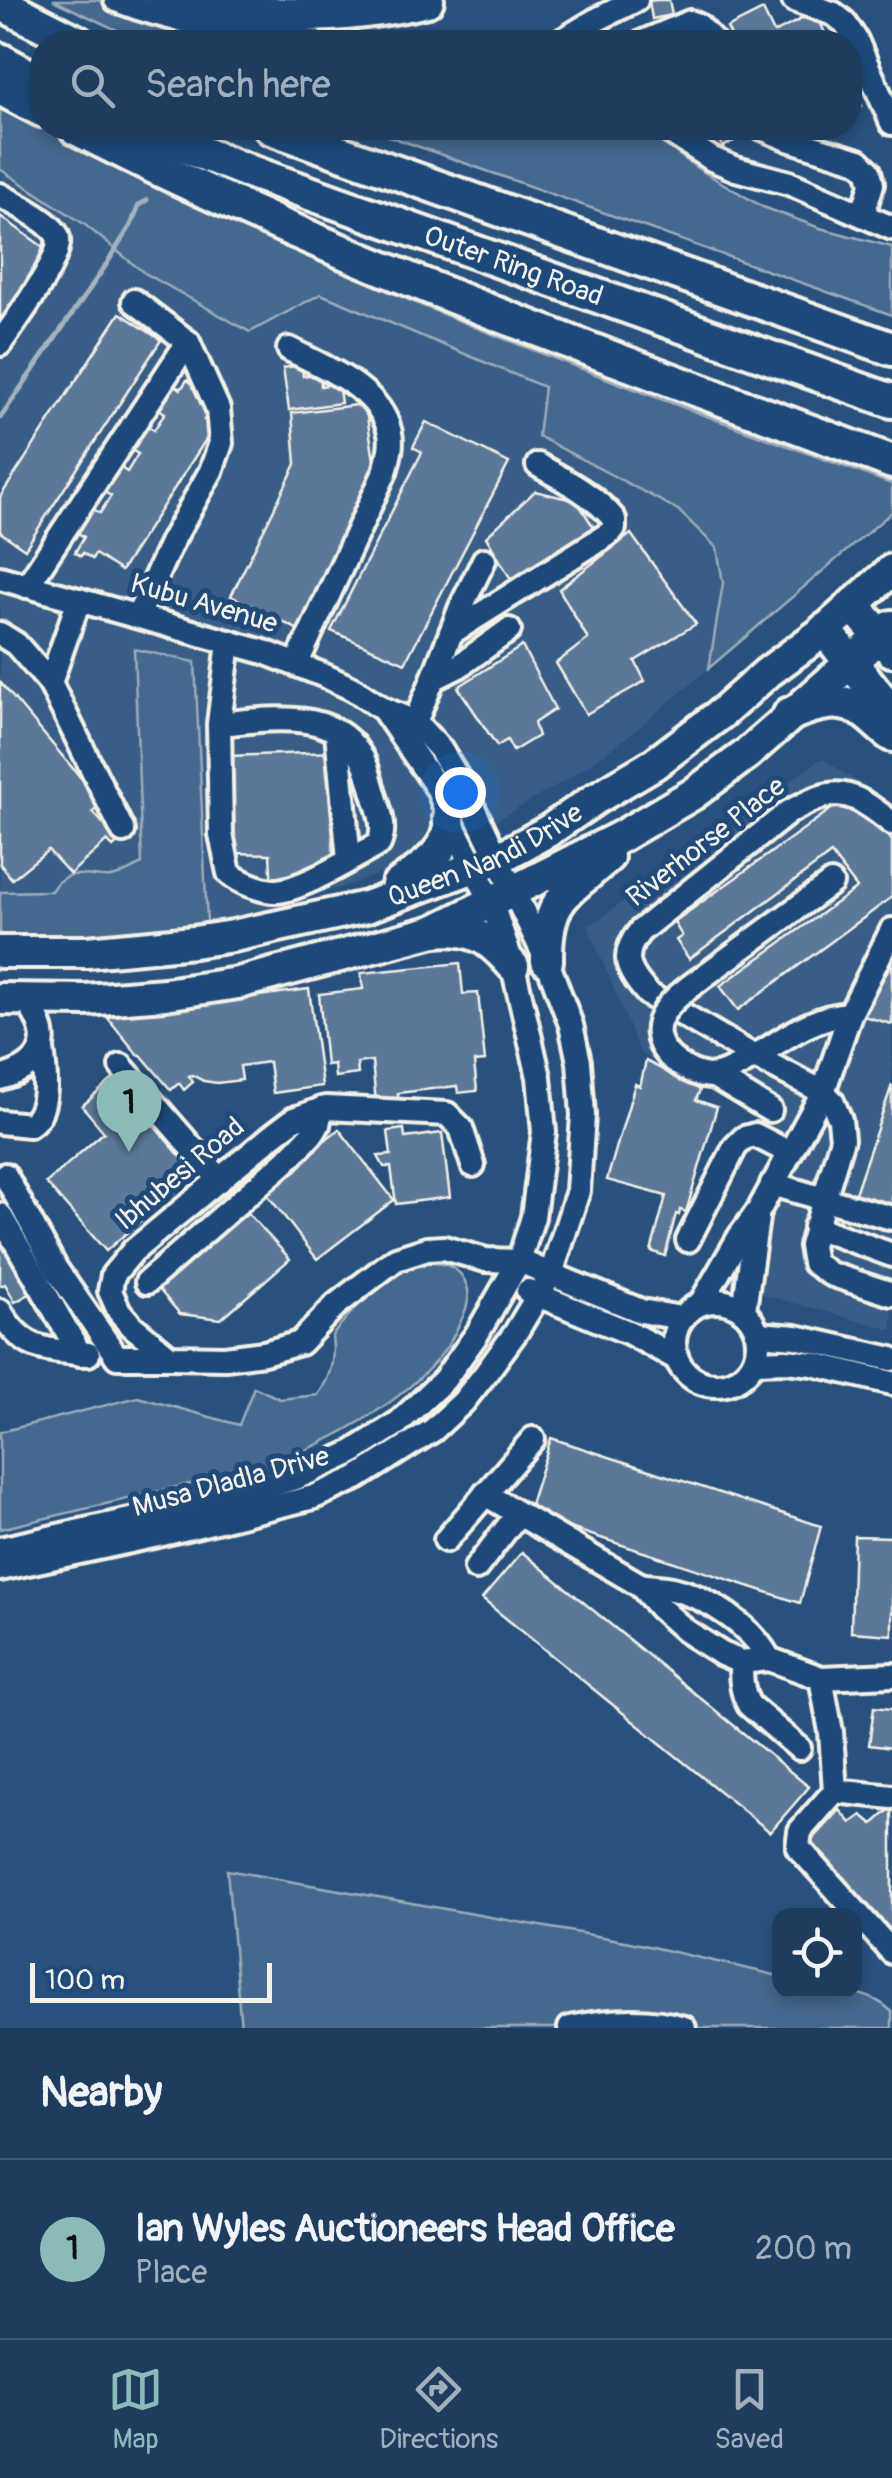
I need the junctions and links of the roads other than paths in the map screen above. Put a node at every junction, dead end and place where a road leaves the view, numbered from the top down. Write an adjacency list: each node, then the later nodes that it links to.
1 (116, 0): 8 (street)
2 (164, 0): 3 (highway)
3 (427, 0)
4 (636, 0): 9 (street)
5 (794, 0): 12 (street)
6 (0, 3): 7 (highway)
7 (53, 30)
8 (228, 30)
9 (580, 30)
10 (669, 30): 11 (street)
11 (704, 30)
12 (849, 30)
13 (862, 54): 18 (street)
14 (0, 60): 15 (highway)
15 (30, 76)
16 (0, 88): 17 (highway)
17 (30, 104)
18 (892, 123)
19 (102, 140): 33 (highway)
20 (168, 140): 32 (highway, Outer Ring Road)
21 (305, 140): 31 (highway, Outer Ring Road)
22 (683, 140): 25 (street)
23 (791, 140): 25 (street)
24 (0, 194): 29 (street)
25 (863, 214): 26 (street)
26 (892, 228)
27 (134, 301): 28 (street)
28 (188, 342): 38 (street); 41 (street)
29 (0, 344)
30 (288, 349): 48 (street)
31 (892, 349)
32 (892, 401)
33 (892, 460)
34 (538, 465): 44 (street)
35 (484, 560): 44 (street)
36 (892, 570): 40 (main road, Queen Nandi Drive)
37 (0, 578): 38 (street, Kubu Avenue)
38 (27, 586): 39 (street, Kubu Avenue)
39 (79, 600): 41 (street, Kubu Avenue); 51 (street)
40 (853, 605): 43 (main road, Queen Nandi Drive); 46 (highway)
41 (138, 616): 47 (street, Kubu Avenue)
42 (509, 630): 50 (street)
43 (824, 630): 49 (highway); 64 (main road, Queen Nandi Drive)
44 (450, 633): 50 (street)
45 (0, 634): 51 (street)
46 (888, 638): 49 (main road, Queen Nandi Drive)
47 (230, 642): 48 (street, Kubu Avenue); 56 (street)
48 (296, 663): 52 (street, Kubu Avenue)
49 (851, 664): 53 (highway); 54 (main road, Queen Nandi Drive)
50 (432, 679): 55 (street)
51 (50, 683): 61 (street)
52 (383, 708): 55 (street, Kubu Avenue); 59 (street, Kubu Avenue)
53 (892, 713)
54 (790, 714): 58 (highway); 62 (main road, Queen Nandi Drive)
55 (415, 722): 64 (street, Kubu Avenue)
56 (219, 724): 57 (street); 63 (street)
57 (337, 732): 63 (street); 63 (street)
58 (892, 736)
59 (448, 818): 64 (street, Kubu Avenue); 67 (main road)
60 (892, 823): 76 (street, Riverhorse Place)
61 (124, 831)
62 (620, 837): 66 (main road, Queen Nandi Drive); 71 (main road)
63 (349, 860)
64 (486, 863): 66 (street, Musa Dladla Drive); 67 (main road, Queen Nandi Drive)
65 (831, 883): 78 (street, bridge)
66 (502, 896): 69 (main road, Queen Nandi Drive); 71 (street, Musa Dladla Drive); 72 (street, Musa Dladla Drive)
67 (366, 907): 70 (main road, Queen Nandi Drive)
68 (892, 930): 74 (street)
69 (434, 931): 72 (main road); 73 (main road, Queen Nandi Drive)
70 (0, 952)
71 (547, 960): 102 (street, Musa Dladla Drive)
72 (513, 966): 101 (street, Musa Dladla Drive)
73 (12, 999): 75 (street)
74 (850, 1014): 76 (street); 80 (street)
75 (42, 1049): 79 (street); 83 (street)
76 (755, 1057): 78 (street); 80 (street, Riverhorse Place)
77 (121, 1066): 89 (street)
78 (714, 1076): 82 (street)
79 (0, 1078)
80 (822, 1092): 84 (street); 91 (street)
81 (322, 1109): 85 (street, Ibhubesi Road); 86 (street, Ibhubesi Road); 88 (street)
82 (770, 1110)
83 (0, 1122)
84 (790, 1152): 90 (street); 98 (street)
85 (250, 1154): 88 (street); 89 (street, Ibhubesi Road)
86 (473, 1165)
87 (5, 1176): 113 (street)
88 (267, 1177): 96 (street)
89 (220, 1180): 92 (street, Ibhubesi Road)
90 (772, 1184): 91 (street); 93 (street)
91 (824, 1198): 95 (street); 97 (street)
92 (198, 1200): 96 (street); 114 (street, Ibhubesi Road)
93 (758, 1210): 107 (street); 109 (street)
94 (0, 1215): 112 (street)
95 (892, 1218)
96 (217, 1220): 103 (street)
97 (816, 1227): 99 (street); 105 (street)
98 (688, 1240)
99 (892, 1255)
100 (486, 1260): 101 (street); 104 (street); 114 (street)
101 (519, 1261): 102 (street); 104 (street, Musa Dladla Drive)
102 (551, 1274): 106 (street, Musa Dladla Drive); 110 (street)
103 (147, 1282)
104 (508, 1283): 106 (street); 123 (street, Musa Dladla Drive)
105 (892, 1294)
106 (540, 1296): 115 (street); 125 (street, Musa Dladla Drive)
107 (702, 1303): 109 (street); 110 (street)
108 (0, 1310): 112 (street)
109 (744, 1310): 111 (street)
110 (682, 1318): 115 (street)
111 (758, 1334): 116 (street); 117 (street)
112 (80, 1354): 113 (street)
113 (116, 1357): 114 (street)
114 (170, 1357)
115 (676, 1358): 117 (street)
116 (892, 1359)
117 (754, 1362): 118 (street)
118 (892, 1383)
119 (532, 1439): 120 (street)
120 (485, 1494): 121 (street); 122 (street)
121 (518, 1514): 124 (street); 126 (street)
122 (446, 1540)
123 (0, 1549)
124 (476, 1568)
125 (0, 1569)
126 (640, 1586): 127 (street); 128 (street)
127 (770, 1659): 128 (street); 130 (street)
128 (742, 1662): 131 (street)
129 (892, 1675): 130 (street)
130 (821, 1678): 132 (street)
131 (799, 1748)
132 (835, 1791): 133 (street); 134 (street)
133 (892, 1798)
134 (892, 1952)
135 (570, 2028): 136 (street)
136 (684, 2028)

